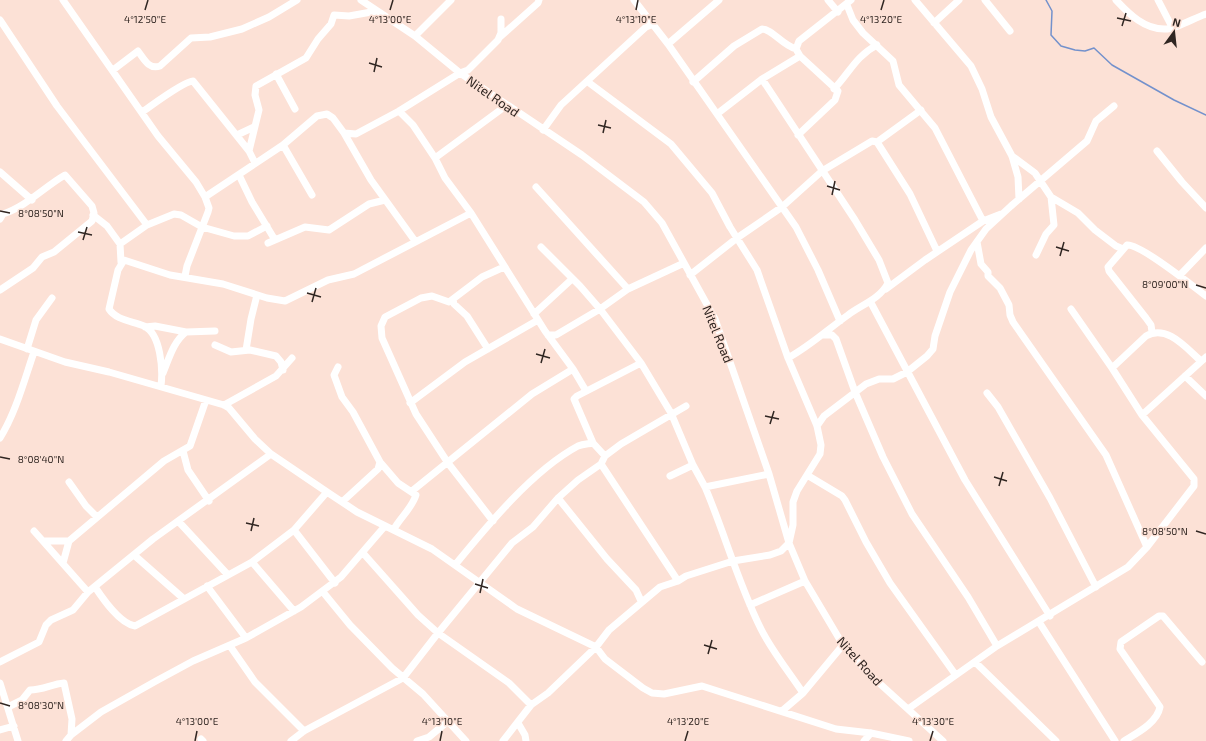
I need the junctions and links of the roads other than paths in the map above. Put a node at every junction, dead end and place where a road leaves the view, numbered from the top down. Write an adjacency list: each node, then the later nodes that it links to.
1 (63, 0): 29 (street)
2 (297, 0): 29 (street)
3 (361, 0): 15 (street, Nitel Road)
4 (451, 0): 24 (street)
5 (539, 0): 25 (street)
6 (634, 0): 20 (street)
7 (719, 0): 26 (street)
8 (828, 0): 16 (street)
9 (915, 0): 21 (street)
10 (959, 0): 21 (street)
11 (985, 0): 23 (street)
12 (1116, 0): 22 (street)
13 (1158, 0): 22 (street)
14 (849, 2): 16 (street); 27 (street)
15 (377, 11): 24 (street, Nitel Road); 31 (street)
16 (838, 12): 28 (street)
17 (1206, 14): 22 (street)
18 (501, 19): 25 (street)
19 (0, 20): 73 (street)
20 (651, 20): 26 (street); 33 (street)
21 (934, 23): 52 (street)
22 (1172, 27)
23 (1010, 31)
24 (415, 36): 30 (street, Nitel Road)
25 (500, 36): 30 (street)
26 (668, 44): 34 (street)
27 (877, 46): 35 (street); 39 (street)
28 (798, 53): 32 (street); 34 (street); 35 (street)
29 (113, 70): 41 (street)
30 (460, 73): 36 (street, Nitel Road); 40 (street)
31 (276, 74): 38 (street); 43 (street)
32 (762, 80): 42 (street); 47 (street)
33 (588, 82): 44 (street); 76 (street)
34 (693, 82): 42 (street)
35 (834, 89): 47 (street)
36 (507, 105): 44 (street, Nitel Road); 53 (street)
37 (1114, 106): 58 (street)
38 (295, 109)
39 (921, 110): 48 (street); 72 (street)
40 (399, 111): 45 (street); 53 (street)
41 (142, 112): 46 (street); 61 (street)
42 (717, 114): 66 (street)
43 (254, 127): 46 (street); 50 (street)
44 (543, 130): 88 (street, Nitel Road)
45 (344, 133): 49 (street); 65 (street)
46 (237, 135): 50 (street)
47 (798, 135): 55 (street)
48 (877, 142): 55 (street); 85 (street)
49 (283, 145): 54 (street); 60 (street)
50 (249, 151): 54 (street)
51 (1157, 151): 67 (street)
52 (1012, 156): 58 (street); 63 (street)
53 (435, 158): 68 (street)
54 (255, 164): 57 (street)
55 (822, 171): 66 (street); 96 (street)
56 (0, 172): 64 (street)
57 (239, 175): 61 (street); 74 (street)
58 (1040, 180): 62 (street); 63 (street)
59 (536, 187): 94 (street)
60 (312, 195)
61 (205, 197): 75 (street)
62 (1051, 197): 84 (street); 86 (street)
63 (1019, 199): 69 (street)
64 (32, 200): 70 (street); 71 (street)
65 (385, 200): 77 (street); 78 (street)
66 (782, 207): 76 (street); 105 (street)
67 (1206, 208)
68 (471, 213): 78 (street); 89 (street)
69 (1004, 213): 72 (street); 79 (street)
70 (93, 215): 81 (street); 95 (street)
71 (0, 219)
72 (983, 221): 85 (street)
73 (147, 225): 75 (street); 81 (street)
74 (267, 226): 75 (street); 77 (street)
75 (202, 227): 92 (street)
76 (737, 238): 90 (street); 119 (street)
77 (275, 240): 80 (street)
78 (415, 241): 97 (street)
79 (977, 242): 126 (street); 170 (street)
80 (268, 243)
81 (120, 244): 87 (street)
82 (541, 247): 93 (street)
83 (1206, 248): 91 (street)
84 (1123, 249): 91 (street); 109 (street)
85 (937, 251): 96 (street)
86 (1036, 255)
87 (121, 262): 92 (street); 106 (street)
88 (684, 263): 90 (street, Nitel Road); 94 (street)
89 (504, 267): 100 (street); 104 (street)
90 (690, 275): 150 (street, Nitel Road)
91 (1180, 275): 98 (street)
92 (185, 276): 97 (street)
93 (572, 279): 102 (street); 104 (street)
94 (628, 289): 102 (street)
95 (0, 290)
96 (884, 290): 101 (street)
97 (257, 295): 116 (street)
98 (1206, 296)
99 (52, 298): 114 (street)
100 (452, 300): 115 (street); 135 (street)
101 (870, 301): 105 (street); 126 (street)
102 (600, 309): 110 (street); 121 (street)
103 (1071, 309): 123 (street)
104 (536, 317): 110 (street); 115 (street)
105 (840, 321): 111 (street)
106 (145, 327): 108 (street); 127 (street)
107 (215, 331): 108 (street)
108 (186, 332): 127 (street)
109 (1152, 332): 120 (street); 123 (street)
110 (548, 335): 124 (street)
111 (824, 335): 119 (street); 131 (street)
112 (0, 339): 114 (street)
113 (216, 345): 116 (street)
114 (27, 349): 117 (street)
115 (488, 349): 135 (street)
116 (246, 350): 125 (street)
117 (34, 352): 129 (street); 141 (street)
118 (292, 358): 125 (street)
119 (788, 358): 140 (street)
120 (1203, 359): 128 (street)
121 (641, 363): 130 (street); 138 (street)
122 (338, 367): 146 (street)
123 (1112, 368): 139 (street)
124 (573, 369): 130 (street); 147 (street)
125 (283, 370): 136 (street)
126 (907, 372): 131 (street); 191 (street)
127 (162, 375): 129 (street)
128 (1185, 376): 133 (street); 139 (street)
129 (161, 386): 134 (street)
130 (586, 391): 142 (street)
131 (855, 392): 140 (street); 197 (street)
132 (987, 393): 184 (street)
133 (1206, 396)
134 (206, 400): 136 (street); 143 (street)
135 (410, 403): 147 (street)
136 (224, 405): 144 (street)
137 (686, 406): 138 (street)
138 (671, 413): 145 (street); 149 (street)
139 (1142, 414): 170 (street)
140 (817, 426): 151 (street)
141 (0, 438)
142 (593, 443): 145 (street); 161 (street)
143 (183, 451): 158 (street); 160 (street)
144 (271, 454): 156 (street); 158 (street)
145 (605, 456): 148 (street)
146 (380, 462): 155 (street); 159 (street)
147 (448, 463): 155 (street); 161 (street)
148 (601, 464): 157 (street); 178 (street)
149 (693, 465): 152 (street); 154 (street)
150 (769, 474): 154 (street); 169 (street, Nitel Road)
151 (807, 475): 169 (street); 202 (street)
152 (670, 476)
153 (69, 482): 160 (street)
154 (705, 487): 173 (street)
155 (412, 491): 164 (street)
156 (327, 492): 159 (street); 165 (street)
157 (558, 498): 181 (street); 188 (street)
158 (209, 500): 162 (street)
159 (342, 502): 163 (street)
160 (97, 517): 168 (street)
161 (493, 520): 176 (street)
162 (179, 522): 172 (street); 177 (street)
163 (385, 526): 164 (street); 171 (street)
164 (394, 529): 176 (street)
165 (294, 530): 174 (street); 180 (street)
166 (34, 531): 167 (street)
167 (44, 541): 168 (street); 175 (street)
168 (69, 541): 175 (street)
169 (789, 543): 173 (street); 179 (street, Nitel Road)
170 (1146, 547): 184 (street)
171 (363, 553): 180 (street); 193 (street)
172 (134, 555): 183 (street); 187 (street)
173 (733, 561): 178 (street); 189 (street)
174 (252, 562): 177 (street); 190 (street)
175 (63, 563): 185 (street)
176 (455, 565): 181 (street)
177 (228, 575): 182 (street)
178 (678, 581): 188 (street)
179 (805, 581): 189 (street); 195 (street, Nitel Road)
180 (335, 583): 186 (street)
181 (480, 583): 193 (street); 198 (street)
182 (207, 586): 187 (street); 194 (street)
183 (95, 587): 185 (street); 187 (street)
184 (1096, 587): 191 (street)
185 (88, 592): 199 (street)
186 (323, 592): 190 (street); 203 (street)
187 (184, 599)
188 (641, 601): 198 (street)
189 (750, 605): 205 (street)
190 (294, 611): 194 (street)
191 (1050, 616): 192 (street)
192 (1039, 622): 197 (street); 228 (street)
193 (438, 633): 203 (street); 206 (street)
194 (246, 638): 196 (street)
195 (843, 645): 205 (street); 208 (street, Nitel Road)
196 (230, 646): 214 (street); 216 (street)
197 (997, 646): 200 (street)
198 (596, 647): 206 (street); 209 (street)
199 (0, 662)
200 (974, 662): 202 (street); 227 (street)
201 (1202, 662): 229 (street)
202 (955, 674): 208 (street)
203 (404, 678): 210 (street); 214 (street)
204 (0, 683): 207 (street)
205 (803, 693): 209 (street)
206 (531, 705): 211 (street)
207 (8, 707): 212 (street); 216 (street)
208 (908, 709): 226 (street, Nitel Road)
209 (782, 711): 215 (street)
210 (447, 722): 220 (street); 221 (street)
211 (518, 723): 222 (street); 223 (street)
212 (14, 726): 213 (street); 217 (street)
213 (0, 730)
214 (304, 731): 219 (street)
215 (871, 733): 224 (street); 225 (street)
216 (72, 735): 218 (street)
217 (18, 741)
218 (66, 741)
219 (291, 741)
220 (417, 741)
221 (466, 741)
222 (503, 741)
223 (526, 741)
224 (864, 741)
225 (909, 741)
226 (943, 741)
227 (1056, 741)
228 (1115, 741)
229 (1124, 741)

